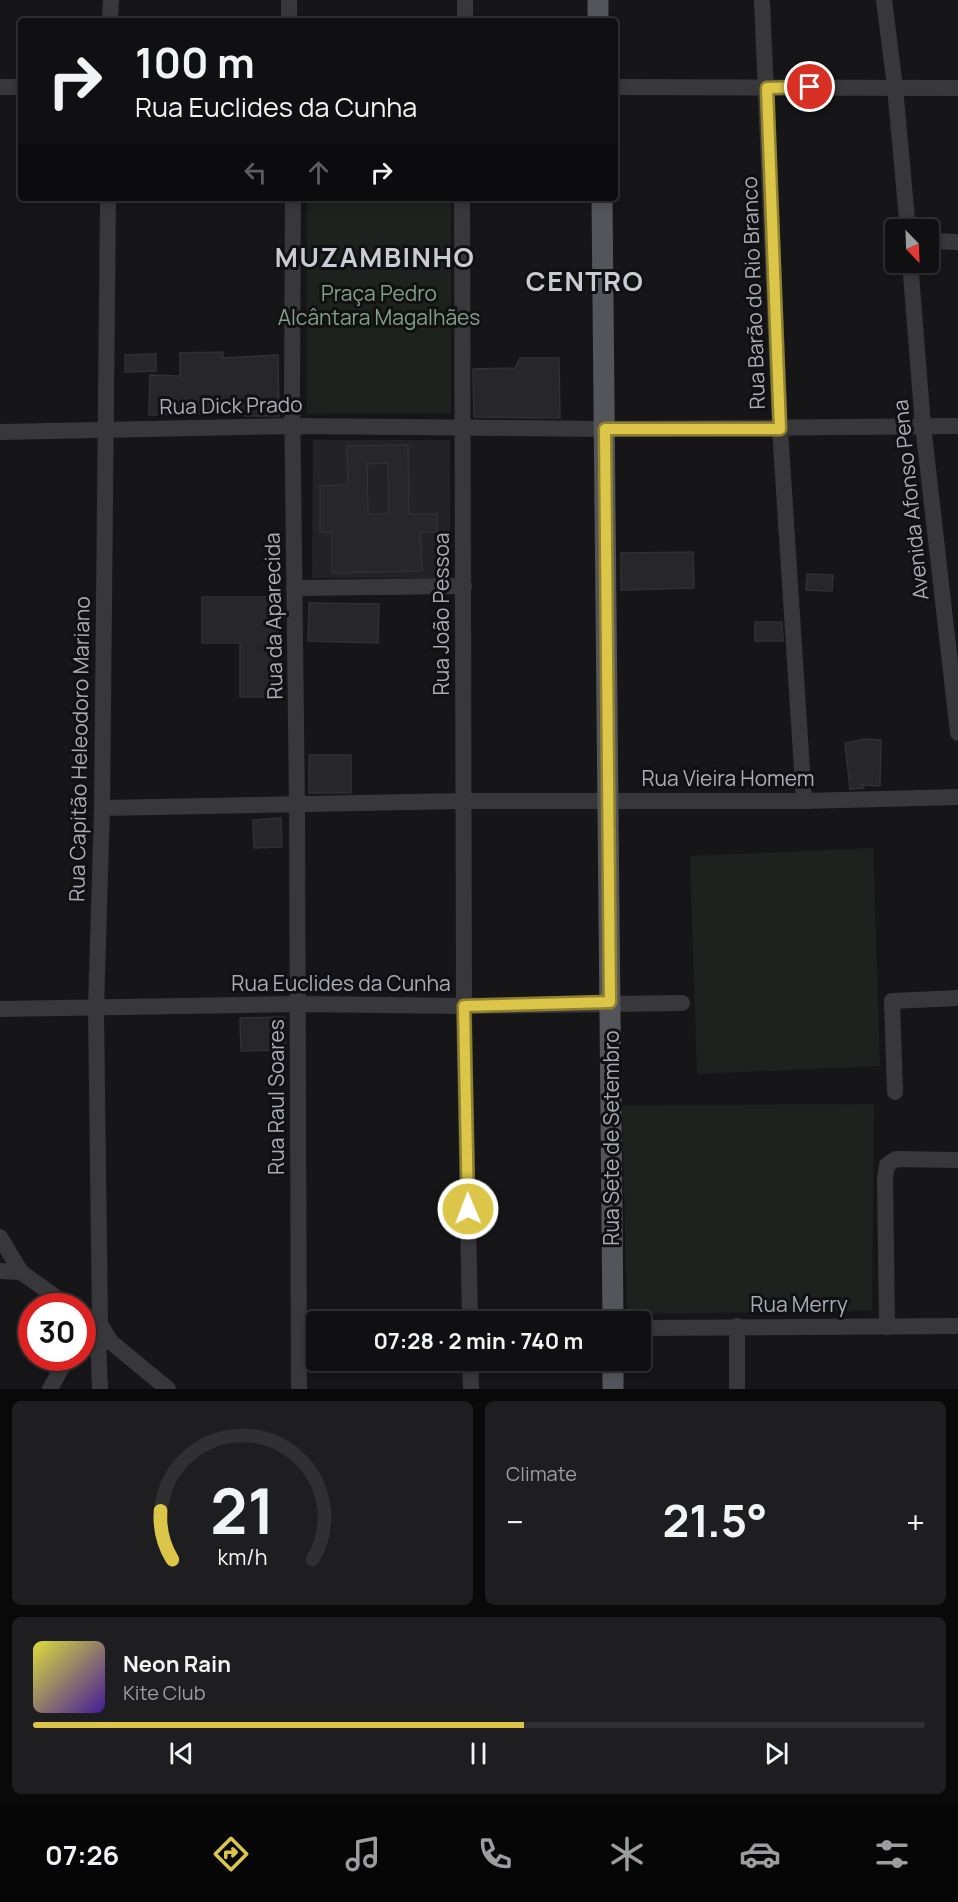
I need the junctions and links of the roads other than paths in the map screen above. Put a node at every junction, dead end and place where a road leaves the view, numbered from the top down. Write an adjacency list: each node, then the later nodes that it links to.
1 (111, 0): 7 (street)
2 (289, 0): 8 (street)
3 (465, 0): 9 (street)
4 (598, 0): 10 (main road)
5 (762, 0): 15 (street, Rua Barão do Rio Branco)
6 (884, 0): 14 (street)
7 (110, 18)
8 (289, 18)
9 (465, 18)
10 (598, 18)
11 (0, 87): 12 (street)
12 (18, 87)
13 (618, 87): 15 (street)
14 (895, 87): 15 (street); 16 (street); 21 (street)
15 (767, 88): 30 (street, Rua Barão do Rio Branco)
16 (958, 88)
17 (108, 201): 31 (street, Rua Capitão Heleodoro Mariano)
18 (293, 201): 25 (street)
19 (462, 201): 28 (street, Rua João Pessoa)
20 (602, 201): 29 (main road, Rua Sete de Setembro)
21 (907, 219)
22 (939, 241): 23 (street)
23 (958, 242)
24 (911, 273): 26 (street, Avenida Afonso Pena)
25 (294, 426): 28 (street, Rua Dick Prado); 31 (street, Rua Dick Prado); 35 (street, Rua da Aparecida)
26 (923, 426): 27 (street, Rua Dick Prado); 30 (street, Rua Dick Prado); 33 (street, Avenida Afonso Pena)
27 (958, 426)
28 (463, 427): 29 (street, Rua Dick Prado); 34 (street, Rua João Pessoa)
29 (605, 429): 30 (street, Rua Dick Prado); 39 (main road, Rua Sete de Setembro)
30 (780, 429): 40 (street, Rua Barão do Rio Branco)
31 (104, 430): 32 (street, Rua Dick Prado); 42 (street, Rua Capitão Heleodoro Mariano)
32 (0, 432)
33 (950, 579): 36 (street, Avenida Afonso Pena)
34 (464, 585): 35 (street); 38 (street, Rua João Pessoa)
35 (294, 588): 41 (street, Rua da Aparecida)
36 (958, 733)
37 (958, 796): 40 (street, Rua Vieira Homem)
38 (463, 801): 39 (street, Rua Vieira Homem); 41 (street, Rua Vieira Homem); 47 (street, Rua João Pessoa)
39 (608, 801): 40 (street, Rua Vieira Homem); 44 (main road, Rua Sete de Setembro)
40 (804, 801)
41 (297, 806): 42 (street, Rua Vieira Homem); 46 (street, Rua Raul Soares)
42 (102, 808): 49 (street, Rua Capitão Heleodoro Mariano)
43 (958, 998): 50 (street)
44 (610, 1002): 45 (street, Rua Euclides da Cunha); 47 (street, Rua Euclides da Cunha); 57 (main road, Rua Sete de Setembro)
45 (682, 1003)
46 (298, 1004): 47 (street, Rua Euclides da Cunha); 49 (street, Rua Euclides da Cunha); 71 (street, Rua Raul Soares)
47 (464, 1006): 56 (street, Rua João Pessoa)
48 (0, 1009): 49 (street, Rua Euclides da Cunha)
49 (96, 1009): 58 (street, Rua Capitão Heleodoro Mariano)
50 (895, 1092)
51 (958, 1160): 60 (street)
52 (0, 1237): 54 (street)
53 (0, 1271): 54 (street)
54 (21, 1272): 55 (street)
55 (50, 1293)
56 (470, 1311)
57 (613, 1311)
58 (96, 1314)
59 (737, 1326): 60 (street, Rua Merry); 62 (street, Rua Merry); 74 (street)
60 (886, 1326): 61 (street, Rua Merry)
61 (958, 1326)
62 (651, 1328)
63 (96, 1334): 70 (street)
64 (96, 1348): 69 (street, Rua Capitão Heleodoro Mariano)
65 (60, 1371): 68 (street)
66 (470, 1371): 72 (street)
67 (613, 1371): 73 (main road)
68 (50, 1389)
69 (100, 1389)
70 (168, 1389)
71 (299, 1389)
72 (471, 1389)
73 (613, 1389)
74 (737, 1389)

